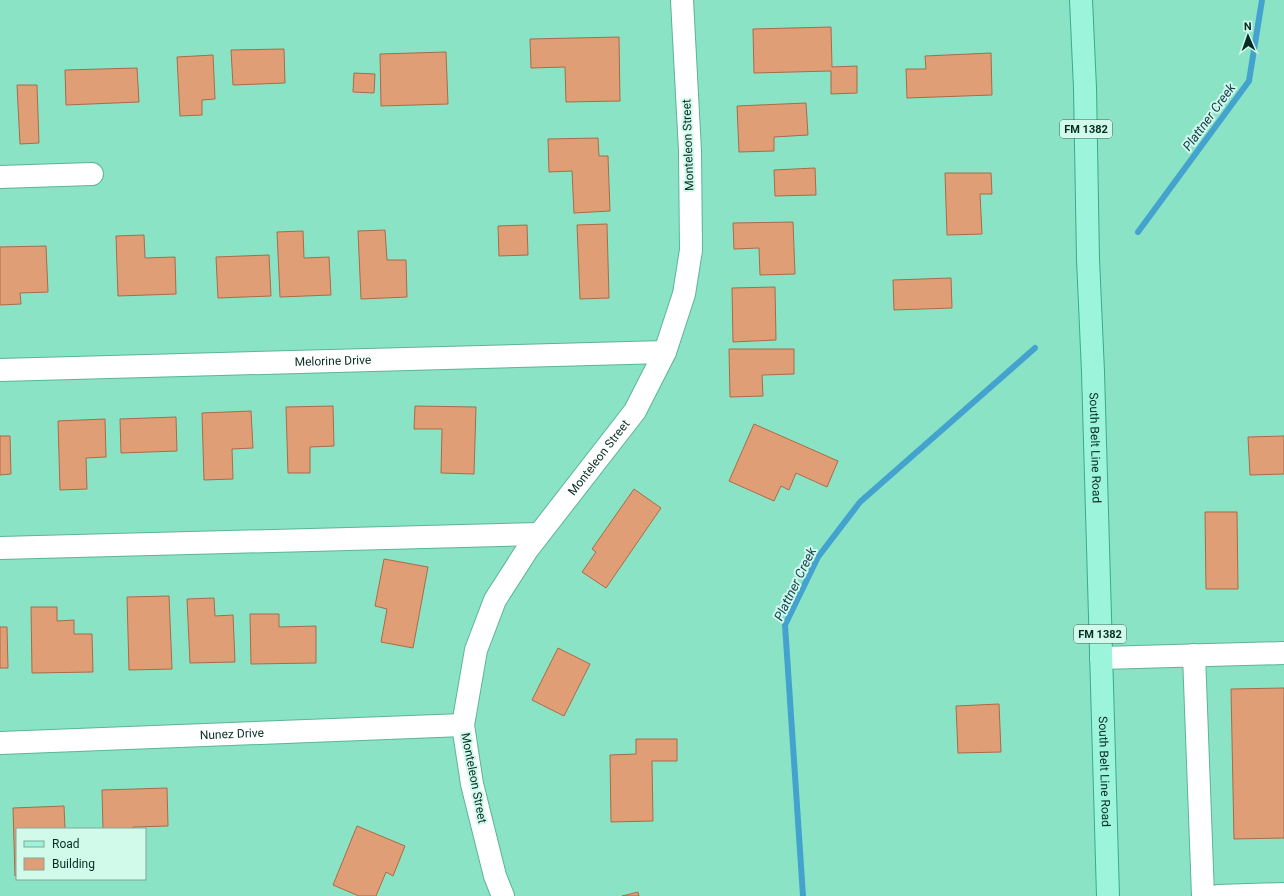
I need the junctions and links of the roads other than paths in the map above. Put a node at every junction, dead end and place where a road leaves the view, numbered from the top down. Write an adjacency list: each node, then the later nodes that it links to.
1 (682, 0): 5 (street, Monteleon Street)
2 (1081, 0): 11 (main road, South Belt Line Road / FM 1382)
3 (92, 174): 4 (street)
4 (0, 177)
5 (665, 352): 6 (street, Melorine Drive); 7 (street, Monteleon Street)
6 (0, 370)
7 (539, 534): 8 (street); 12 (street, Monteleon Street)
8 (0, 548)
9 (1284, 653): 10 (street)
10 (1194, 655): 11 (street); 17 (street)
11 (1101, 658): 16 (main road, South Belt Line Road / FM 1382)
12 (463, 725): 13 (street, Nunez Drive); 15 (street, Monteleon Street)
13 (0, 743)
14 (1284, 894): 18 (street)
15 (503, 896)
16 (1108, 896)
17 (1203, 896)
18 (1218, 896)

